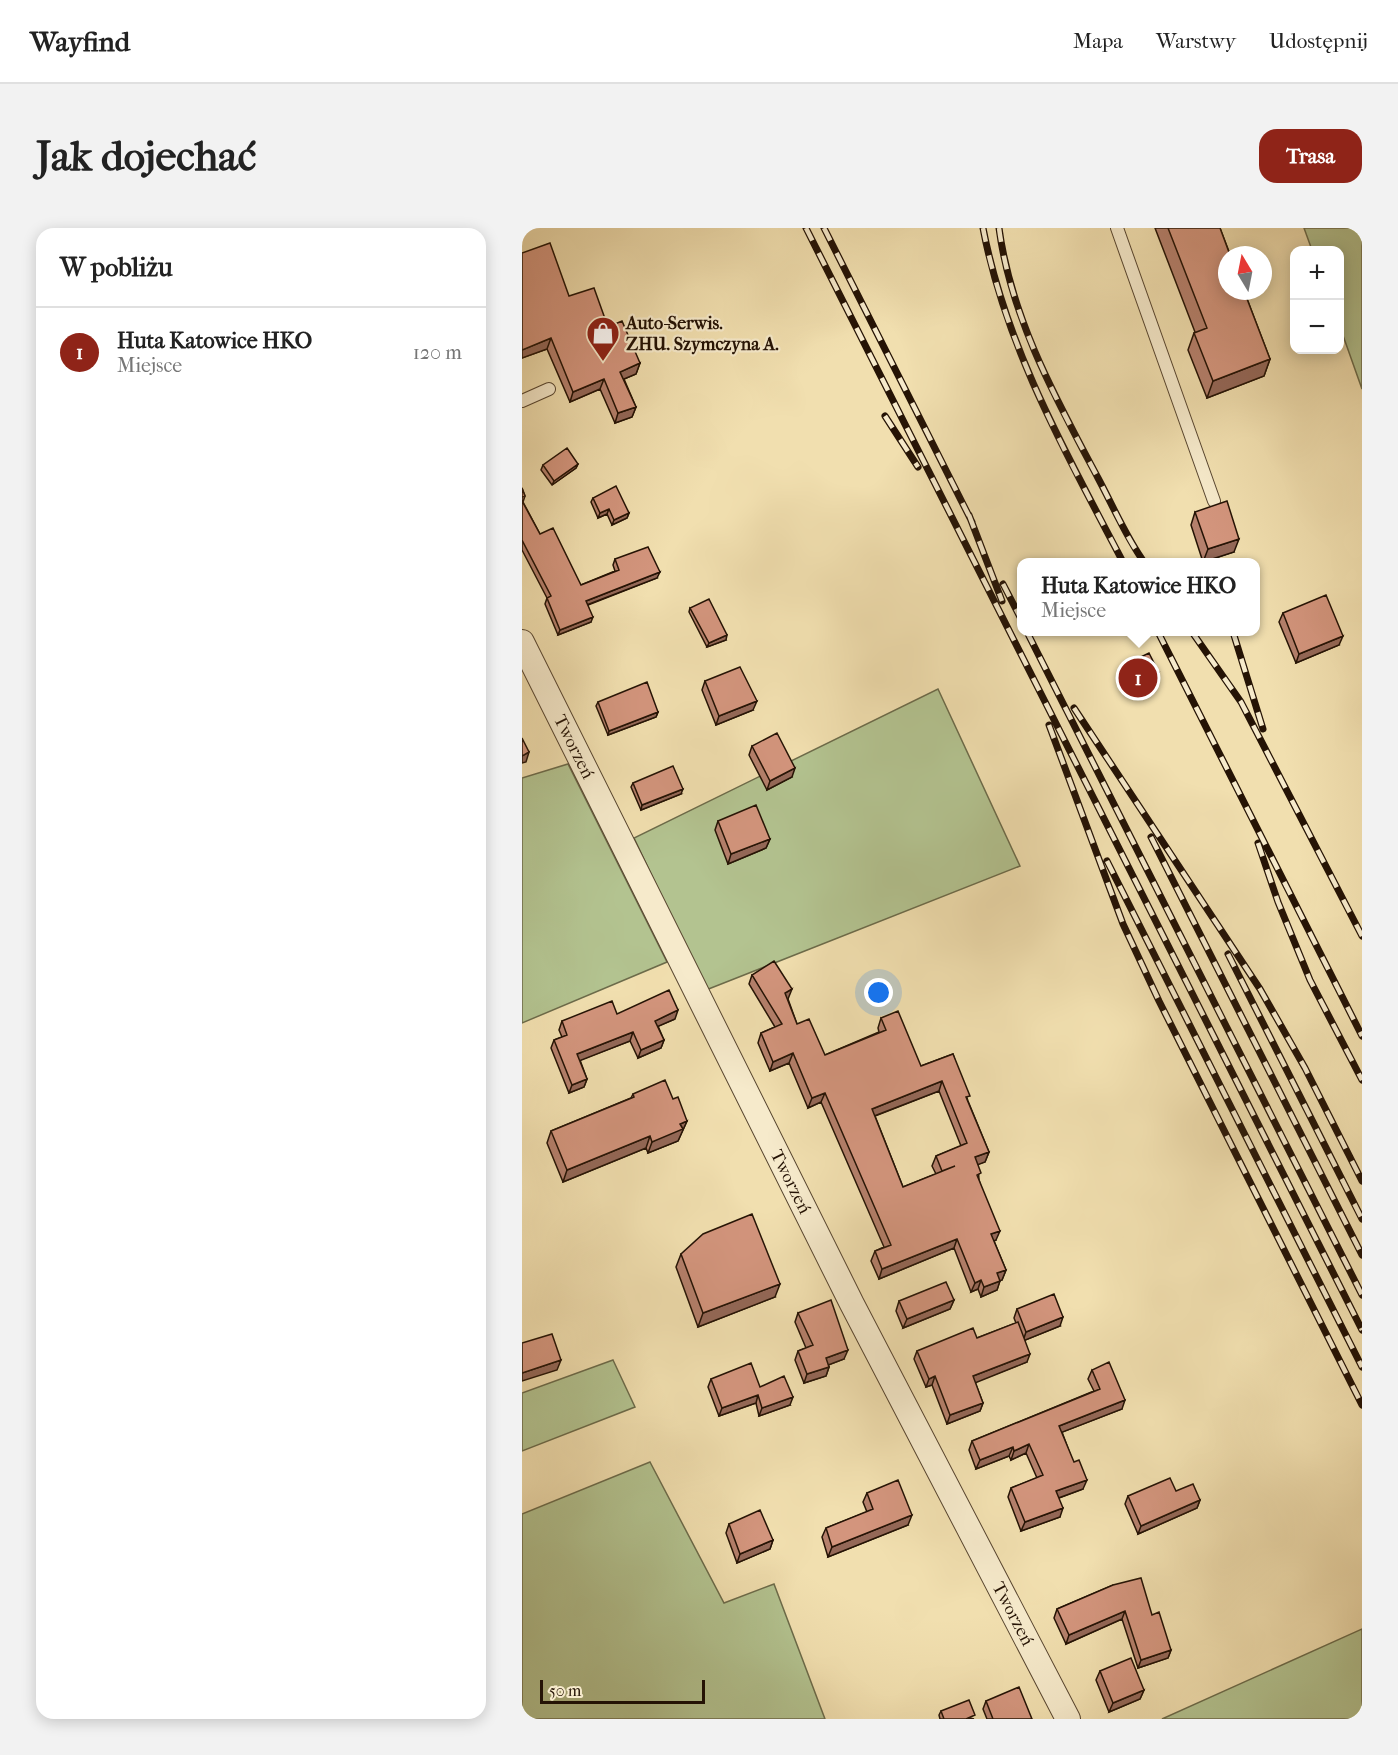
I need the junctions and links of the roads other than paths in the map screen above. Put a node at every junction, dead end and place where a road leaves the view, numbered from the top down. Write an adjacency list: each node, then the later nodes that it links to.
1 (1117, 228): 4 (lane)
2 (549, 389): 3 (lane)
3 (522, 401)
4 (1214, 501)
5 (522, 642): 6 (street, Tworzeń)
6 (1068, 1719)

